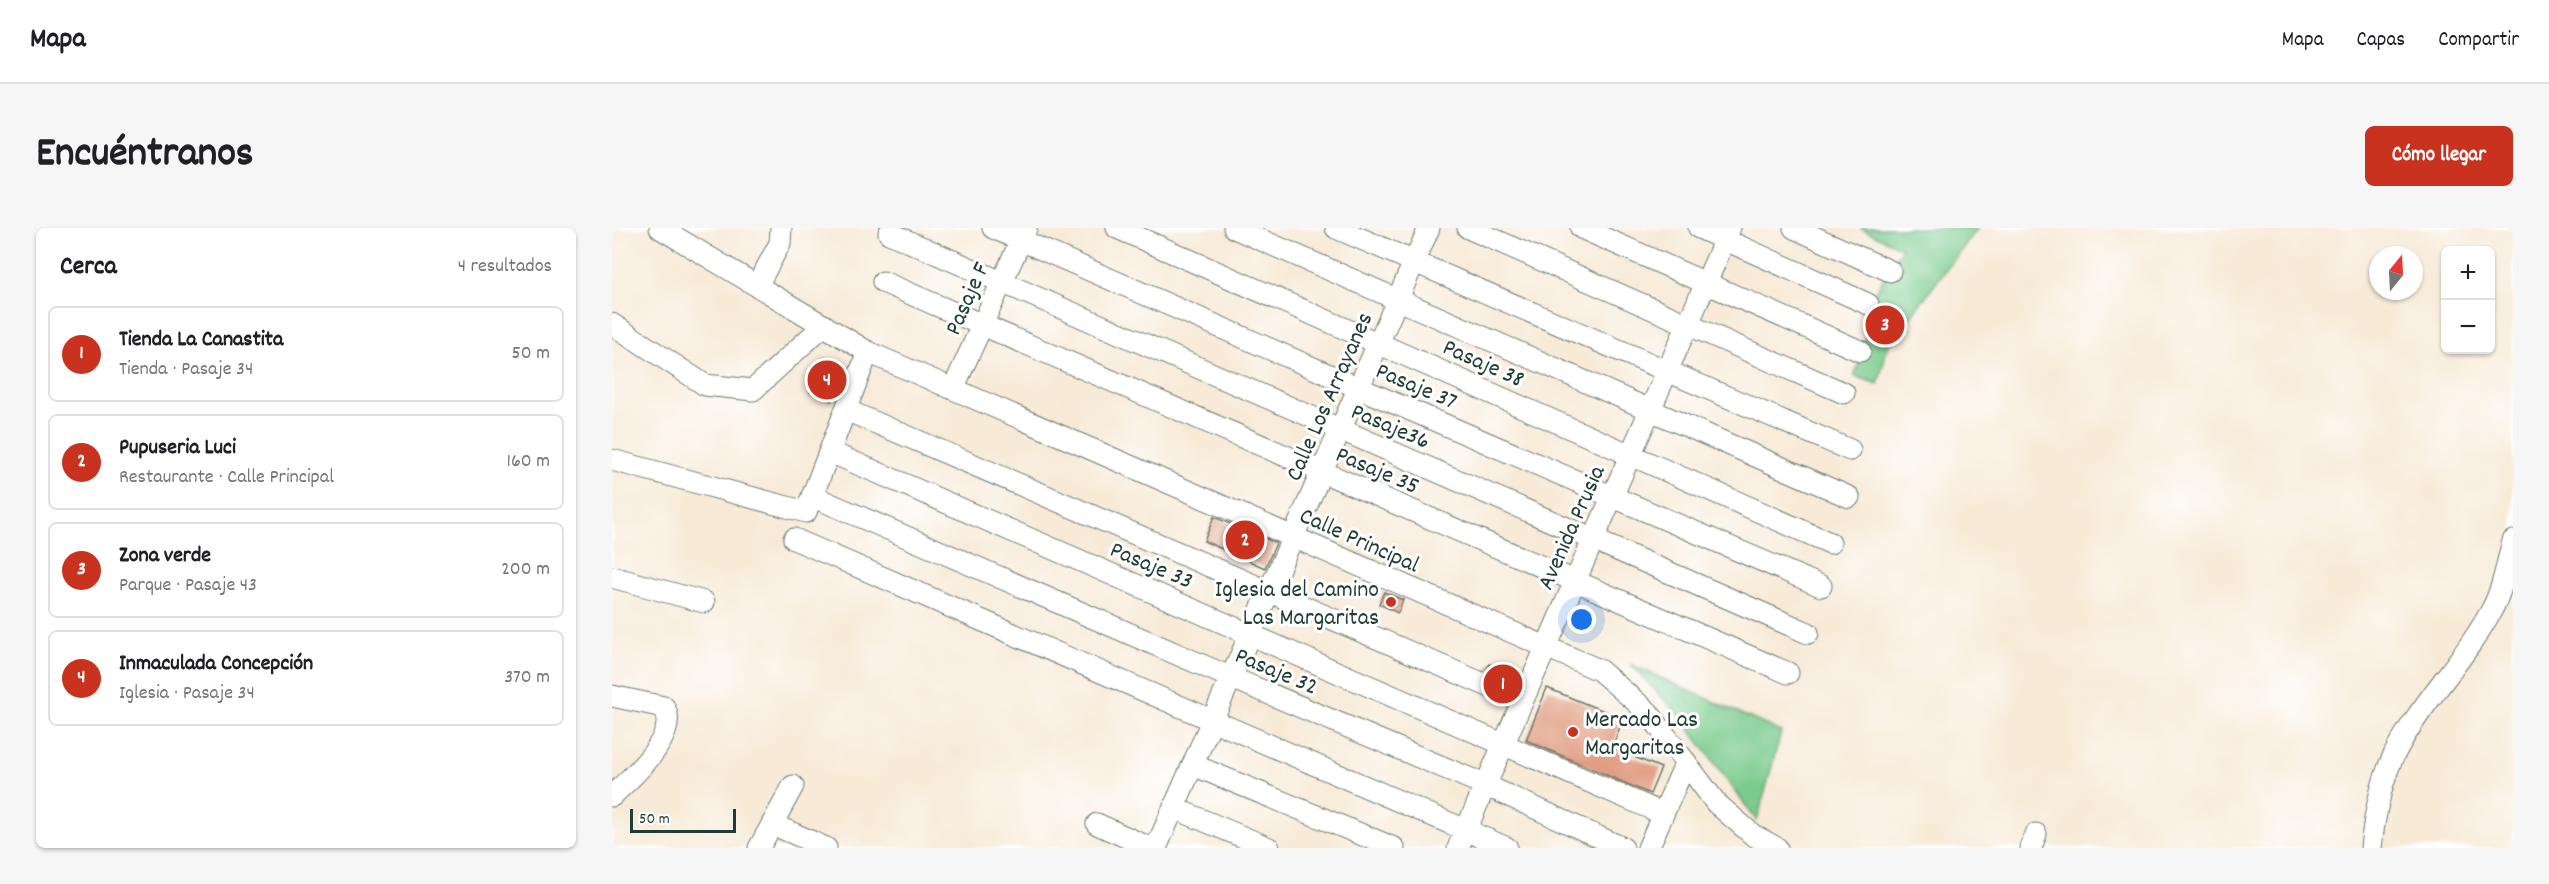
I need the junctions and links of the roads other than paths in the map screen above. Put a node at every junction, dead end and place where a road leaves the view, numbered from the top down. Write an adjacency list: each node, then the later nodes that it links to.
1 (781, 228): 20 (street)
2 (993, 228): 13 (street, Pasaje 37)
3 (1117, 228): 27 (street, Pasaje 38)
4 (1233, 228): 21 (street)
5 (1336, 228): 15 (street)
6 (1429, 228): 15 (street, Calle Los Arrayanes)
7 (1468, 228): 23 (street)
8 (1581, 228): 19 (street)
9 (1699, 228): 14 (street)
10 (1794, 228): 16 (street)
11 (665, 229): 20 (street, Calle Principal)
12 (889, 232): 18 (street, Pasaje36)
13 (1023, 234): 18 (street, Pasaje F); 31 (street, Pasaje 37)
14 (1727, 234): 19 (street, Avenida Prusia); 22 (street)
15 (1415, 262): 21 (street, Calle Los Arrayanes); 30 (street)
16 (1890, 271)
17 (883, 282): 26 (street, Pasaje 35)
18 (1002, 282): 26 (street, Pasaje F); 36 (street, Pasaje36)
19 (1706, 283): 23 (street, Avenida Prusia); 28 (street)
20 (757, 286): 25 (street, Calle Principal)
21 (1398, 300): 27 (street, Calle Los Arrayanes); 35 (street)
22 (1868, 304)
23 (1688, 323): 30 (street, Avenida Prusia); 33 (street)
24 (612, 324): 25 (street)
25 (824, 325): 29 (street, Calle Principal)
26 (982, 325): 32 (street, Pasaje F); 41 (street, Pasaje 35)
27 (1379, 344): 31 (street, Calle Los Arrayanes); 39 (street, Pasaje 38)
28 (1860, 351)
29 (868, 352): 32 (street, Calle Principal); 34 (street)
30 (1667, 371): 35 (street, Avenida Prusia); 37 (street)
31 (1359, 388): 36 (street, Calle Los Arrayanes); 42 (street, Pasaje 37)
32 (953, 389): 45 (street, Calle Principal)
33 (1844, 393)
34 (846, 410): 38 (street); 53 (street)
35 (1650, 410): 39 (street, Avenida Prusia); 44 (street)
36 (1339, 430): 41 (street, Calle Los Arrayanes); 47 (street, Pasaje36)
37 (1850, 450)
38 (830, 452): 43 (street); 56 (street, Pasaje 33)
39 (1630, 454): 42 (street, Avenida Prusia); 49 (street, Pasaje 38)
40 (612, 460): 43 (street)
41 (1321, 473): 45 (street, Calle Los Arrayanes); 51 (street, Pasaje 35)
42 (1612, 495): 47 (street, Avenida Prusia); 52 (street, Pasaje 37)
43 (812, 496): 59 (street, Pasaje 32)
44 (1849, 497)
45 (1293, 538): 53 (street, Calle Los Arrayanes); 57 (street, Calle Principal)
46 (794, 539): 62 (street)
47 (1593, 539): 51 (street, Avenida Prusia); 55 (street, Pasaje36)
48 (2513, 541): 84 (street)
49 (1830, 543)
50 (612, 577): 54 (street)
51 (1574, 581): 57 (street, Avenida Prusia); 58 (street, Pasaje 35)
52 (1821, 586)
53 (1270, 592): 56 (street, Calle Los Arrayanes); 61 (street)
54 (704, 602)
55 (1808, 633)
56 (1251, 635): 59 (street, Calle Los Arrayanes); 63 (street, Pasaje 33)
57 (1544, 647): 61 (street, Avenida Prusia); 64 (street, Calle Principal)
58 (1788, 673)
59 (1232, 678): 62 (street, Calle Los Arrayanes); 66 (street, Pasaje 32)
60 (612, 696): 68 (street)
61 (1521, 700): 63 (street, Avenida Prusia)
62 (1212, 721): 65 (street, Calle Los Arrayanes); 73 (street)
63 (1503, 743): 66 (street, Avenida Prusia); 70 (street, Pasaje 33)
64 (1686, 762): 82 (street); 83 (street, Calle Principal)
65 (1193, 765): 69 (street, Calle Los Arrayanes); 79 (street)
66 (1485, 785): 73 (street, Avenida Prusia); 81 (street, Pasaje 32)
67 (793, 786): 71 (street)
68 (612, 796)
69 (1174, 808): 77 (street, Calle Los Arrayanes); 78 (street)
70 (1652, 809)
71 (772, 824): 74 (street); 75 (street)
72 (1097, 825): 76 (street)
73 (1462, 839): 80 (street)
74 (759, 848)
75 (826, 848)
76 (1150, 848)
77 (1156, 848)
78 (1269, 848)
79 (1394, 848)
80 (1507, 848)
81 (1623, 848)
82 (1648, 848)
83 (1777, 848)
84 (2371, 848)

